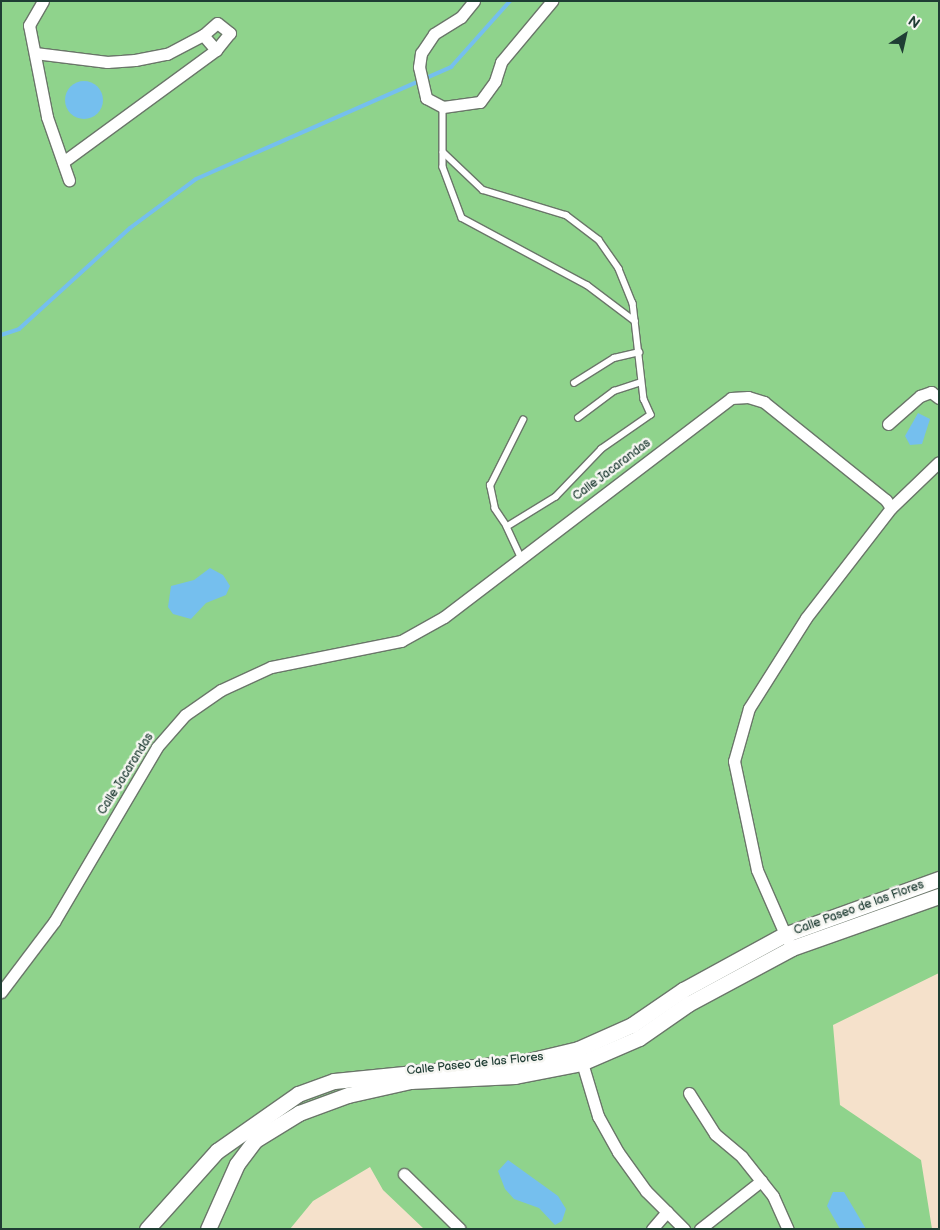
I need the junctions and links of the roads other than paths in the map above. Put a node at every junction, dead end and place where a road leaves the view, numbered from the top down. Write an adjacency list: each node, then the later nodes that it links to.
1 (43, 1): 6 (street)
2 (474, 1): 7 (street)
3 (552, 1): 7 (street)
4 (204, 36): 5 (street); 5 (street); 6 (street)
5 (216, 50): 9 (street)
6 (35, 53): 9 (street)
7 (443, 107): 8 (lane)
8 (443, 152): 11 (lane); 11 (lane)
9 (63, 162): 10 (street)
10 (69, 180)
11 (635, 321): 12 (lane)
12 (639, 352): 13 (lane); 14 (lane)
13 (641, 382): 16 (lane); 21 (lane)
14 (574, 383)
15 (939, 398): 18 (street)
16 (578, 418)
17 (523, 420): 21 (lane)
18 (888, 424)
19 (939, 462): 20 (street)
20 (891, 508): 22 (street, Calle Jacarandas); 25 (street)
21 (507, 527): 22 (lane)
22 (521, 557): 27 (street, Calle Jacarandas)
23 (939, 879): 25 (street, Calle Paseo de las Flores)
24 (939, 896): 26 (street, Calle Paseo de las Flores)
25 (784, 934): 26 (street); 28 (street, Calle Paseo de las Flores)
26 (792, 948): 28 (street, Calle Paseo de las Flores)
27 (1, 992)
28 (580, 1056): 32 (street); 33 (street, Calle Paseo de las Flores); 34 (street, Calle Paseo de las Flores)
29 (689, 1093): 31 (street)
30 (404, 1174): 35 (street)
31 (761, 1181): 38 (street); 39 (street)
32 (667, 1212): 36 (street); 37 (street)
33 (147, 1229)
34 (208, 1229)
35 (460, 1229)
36 (652, 1229)
37 (684, 1229)
38 (700, 1229)
39 (788, 1229)

